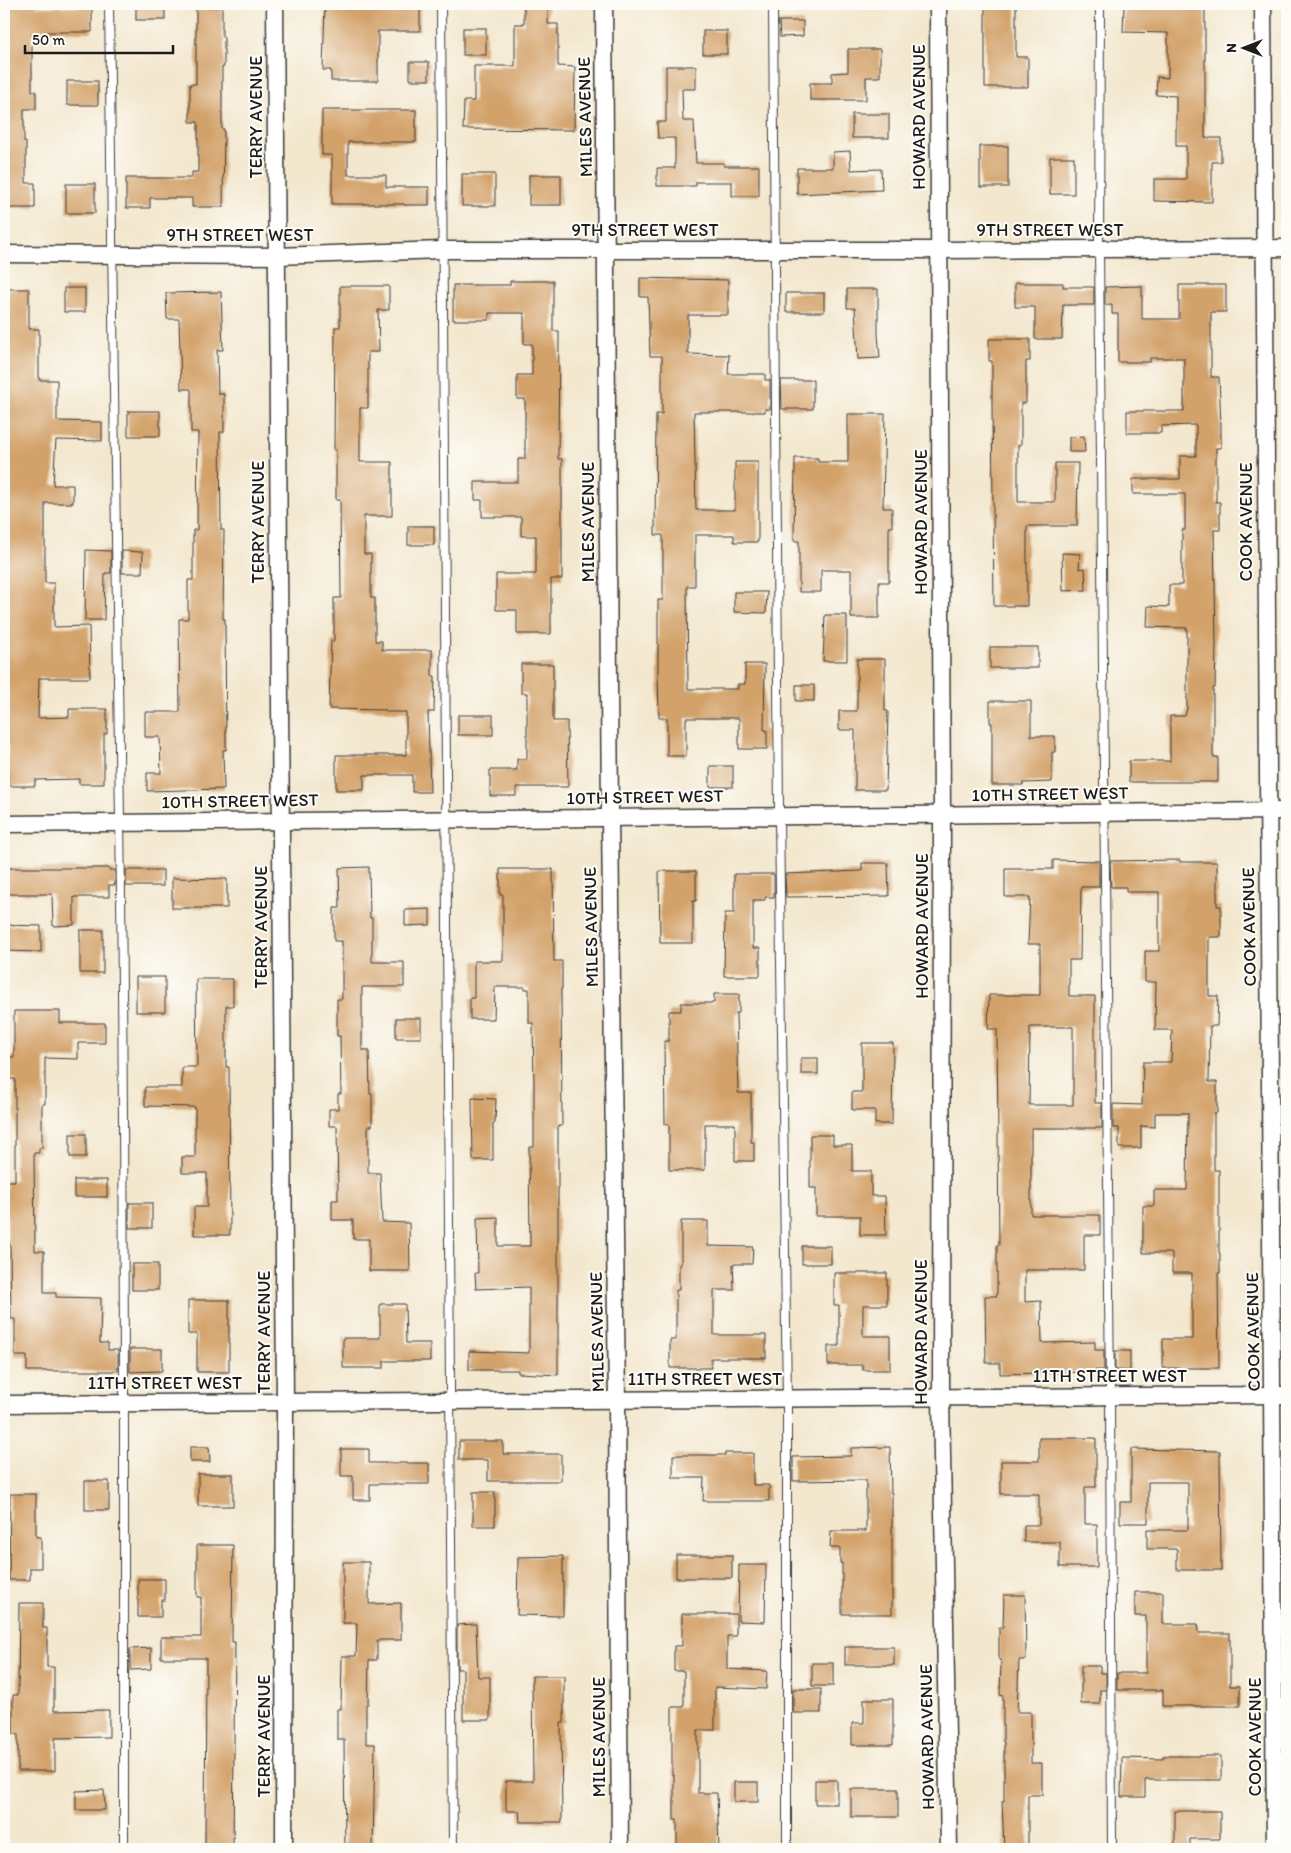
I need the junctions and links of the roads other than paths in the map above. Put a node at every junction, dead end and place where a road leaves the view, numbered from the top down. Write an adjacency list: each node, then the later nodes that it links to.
1 (109, 4): 17 (lane)
2 (275, 4): 18 (street, TERRY AVENUE)
3 (440, 4): 12 (lane)
4 (604, 4): 15 (street, MILES AVENUE)
5 (773, 4): 13 (lane)
6 (938, 4): 14 (street, HOWARD AVENUE)
7 (1100, 4): 11 (lane)
8 (1263, 4): 9 (street, COOK AVENUE)
9 (1264, 248): 10 (street, 9TH STREET WEST); 11 (street, 9TH STREET WEST); 19 (street, COOK AVENUE)
10 (1287, 248)
11 (1099, 249): 14 (street, 9TH STREET WEST); 21 (lane)
12 (441, 250): 15 (street, 9TH STREET WEST); 18 (street, 9TH STREET WEST); 25 (lane)
13 (775, 250): 14 (street, 9TH STREET WEST); 15 (street, 9TH STREET WEST); 23 (lane)
14 (939, 250): 22 (street, HOWARD AVENUE)
15 (607, 251): 24 (street, MILES AVENUE)
16 (4, 254): 17 (street, 9TH STREET WEST)
17 (111, 254): 18 (street, 9TH STREET WEST); 27 (lane)
18 (277, 256): 26 (street, TERRY AVENUE)
19 (1268, 812): 20 (street, 10TH STREET WEST); 21 (street, 10TH STREET WEST); 29 (street, COOK AVENUE)
20 (1287, 812)
21 (1105, 813): 22 (street, 10TH STREET WEST); 30 (lane)
22 (942, 815): 23 (street, 10TH STREET WEST); 31 (street, HOWARD AVENUE)
23 (779, 816): 24 (street, 10TH STREET WEST); 32 (lane)
24 (610, 818): 25 (street, 10TH STREET WEST); 33 (street, MILES AVENUE)
25 (447, 819): 26 (street, 10TH STREET WEST); 34 (lane)
26 (280, 821): 27 (street, 10TH STREET WEST); 35 (street, TERRY AVENUE)
27 (120, 822): 28 (street, 10TH STREET WEST); 37 (lane)
28 (4, 824)
29 (1280, 1395): 30 (street, 11TH STREET WEST); 45 (street, COOK AVENUE)
30 (1110, 1396): 31 (street, 11TH STREET WEST); 44 (lane)
31 (941, 1398): 32 (street, 11TH STREET WEST); 43 (street, HOWARD AVENUE)
32 (786, 1399): 33 (street, 11TH STREET WEST); 42 (lane)
33 (618, 1400): 34 (street, 11TH STREET WEST); 41 (street, MILES AVENUE)
34 (451, 1401): 35 (street, 11TH STREET WEST); 40 (lane)
35 (285, 1402): 37 (street, 11TH STREET WEST); 39 (street, TERRY AVENUE)
36 (4, 1404): 37 (street, 11TH STREET WEST)
37 (124, 1404): 38 (lane)
38 (124, 1849)
39 (284, 1849)
40 (453, 1849)
41 (620, 1849)
42 (786, 1849)
43 (948, 1849)
44 (1112, 1849)
45 (1276, 1849)

